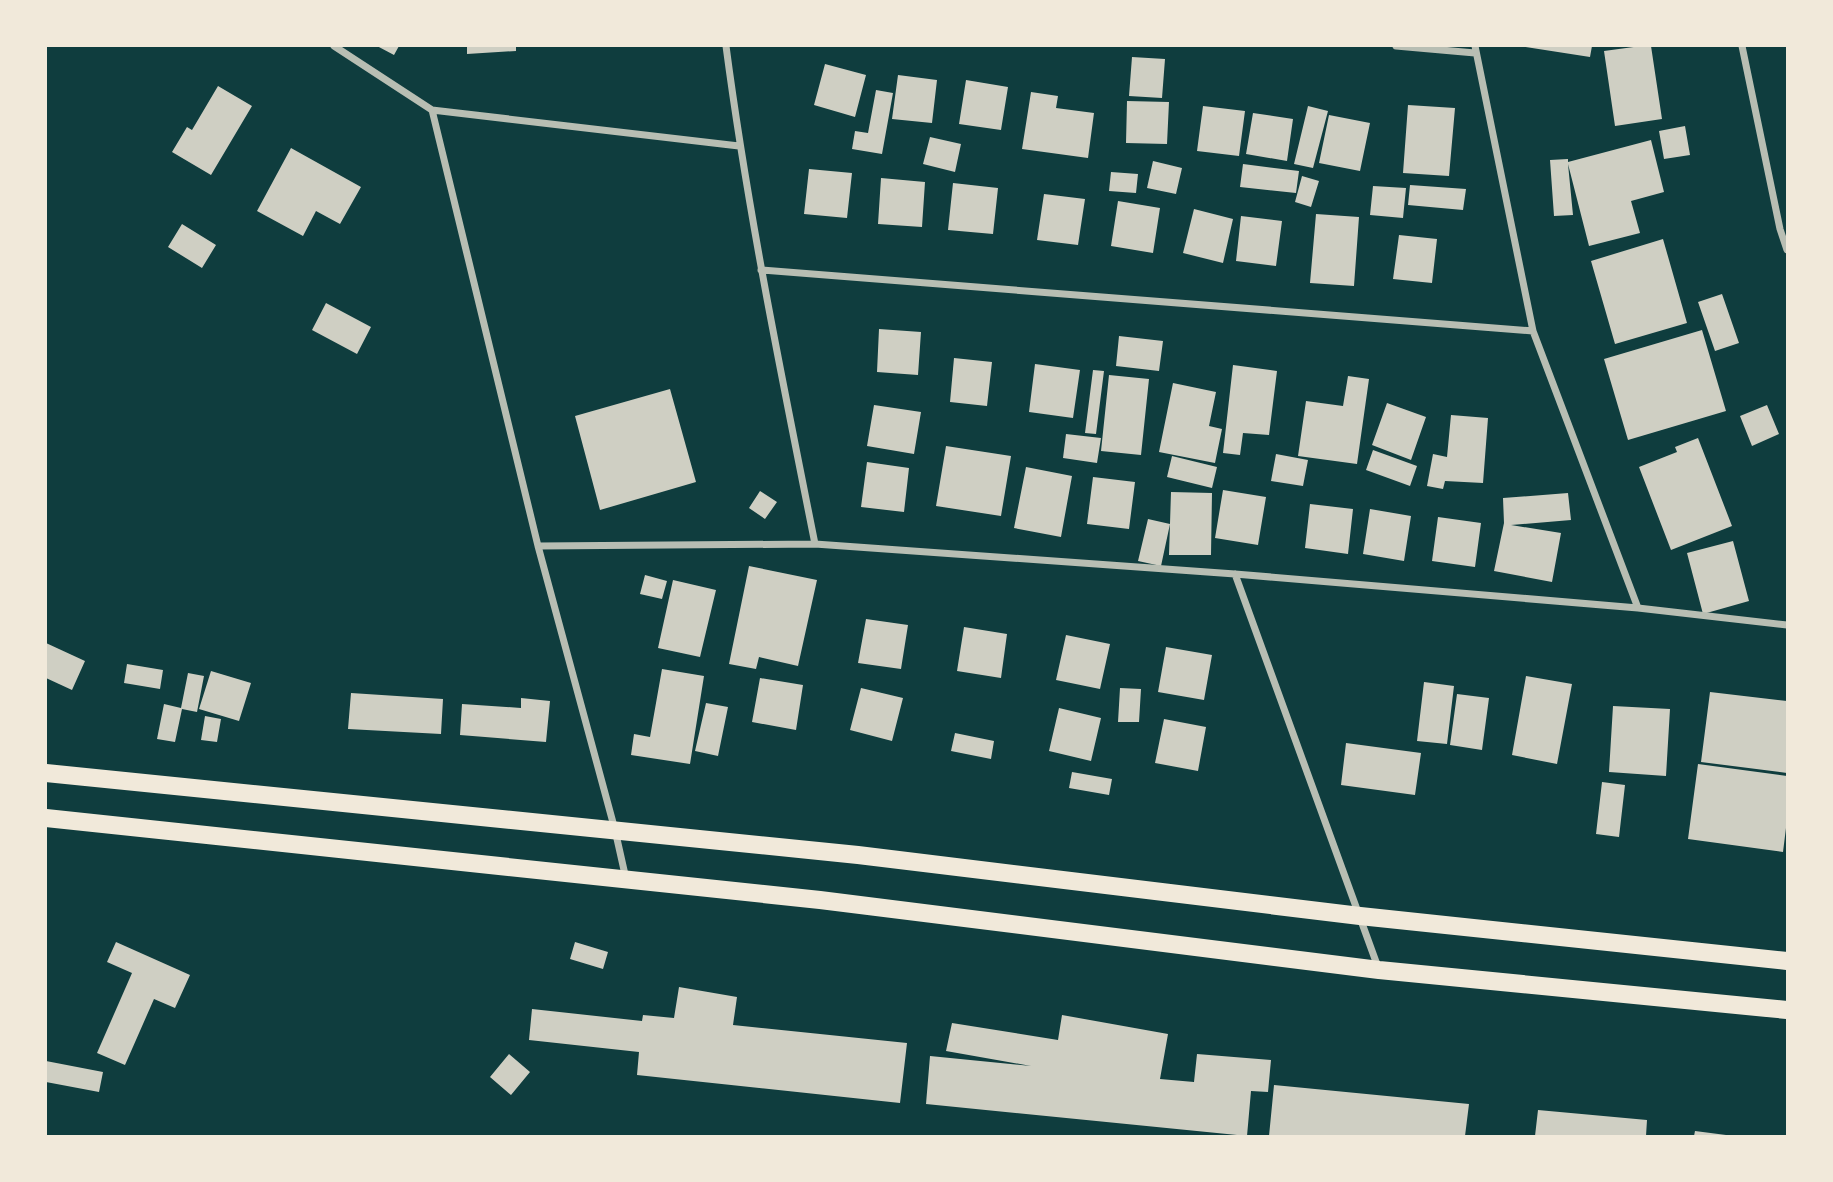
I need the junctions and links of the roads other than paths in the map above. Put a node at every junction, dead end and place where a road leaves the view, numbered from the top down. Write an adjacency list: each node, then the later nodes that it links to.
1 (334, 46): 6 (street)
2 (726, 46): 7 (street)
3 (1395, 46): 5 (street)
4 (1742, 46): 8 (street)
5 (1475, 49): 10 (street)
6 (432, 110): 7 (street); 12 (street)
7 (739, 146): 9 (street)
8 (1787, 250)
9 (761, 270): 10 (street); 11 (street)
10 (1533, 331): 14 (street)
11 (815, 544): 12 (street); 13 (street)
12 (538, 546): 18 (street)
13 (1235, 574): 14 (street); 20 (street)
14 (1638, 608): 15 (street)
15 (1787, 625)
16 (46, 773): 18 (main road)
17 (46, 818): 19 (main road)
18 (615, 830): 19 (street); 20 (main road)
19 (626, 880): 22 (main road)
20 (1360, 916): 21 (main road); 22 (street)
21 (1787, 961)
22 (1379, 970): 23 (main road)
23 (1787, 1010)

